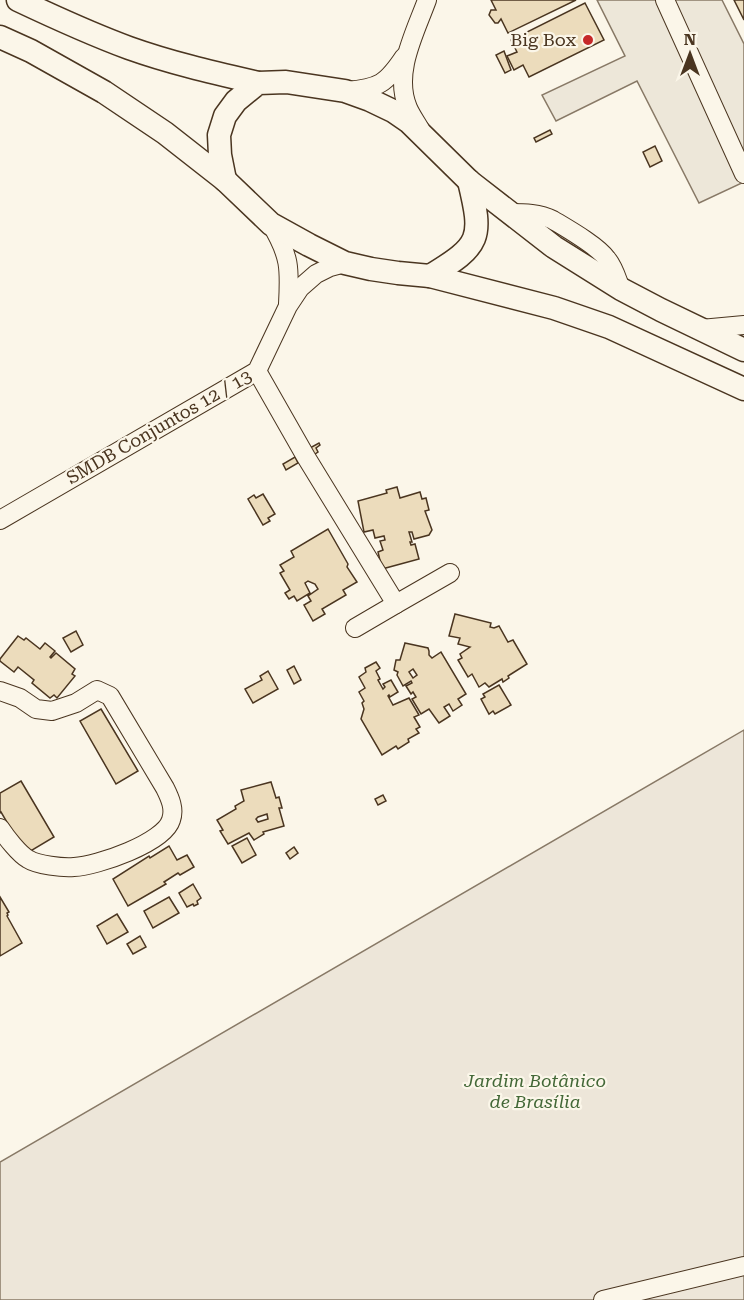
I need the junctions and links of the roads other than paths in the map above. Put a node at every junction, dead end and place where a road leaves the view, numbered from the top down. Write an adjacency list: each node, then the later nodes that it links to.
1 (18, 0): 6 (main road)
2 (428, 0): 5 (street)
3 (665, 0): 9 (street)
4 (0, 37): 10 (main road)
5 (407, 53): 7 (street); 8 (street)
6 (258, 83): 7 (main road); 10 (main road)
7 (345, 91): 8 (main road)
8 (422, 134): 11 (main road)
9 (744, 174)
10 (225, 180): 12 (main road)
11 (469, 181): 14 (main road); 17 (main road)
12 (271, 224): 13 (main road); 15 (street, SMDB Conjuntos 12 / 13)
13 (345, 263): 14 (main road); 15 (street, SMDB Conjuntos 12 / 13)
14 (430, 276): 20 (main road)
15 (288, 306): 19 (street, SMDB Conjuntos 12 / 13)
16 (744, 326): 17 (street)
17 (701, 329): 18 (main road)
18 (744, 350)
19 (257, 371): 21 (street, SMDB Conjuntos 12 / 13); 23 (street)
20 (744, 389)
21 (0, 520)
22 (450, 573): 23 (street)
23 (396, 603): 24 (street)
24 (355, 628)
25 (0, 691): 26 (street)
26 (0, 828)
27 (744, 1266): 28 (street)
28 (603, 1300)

